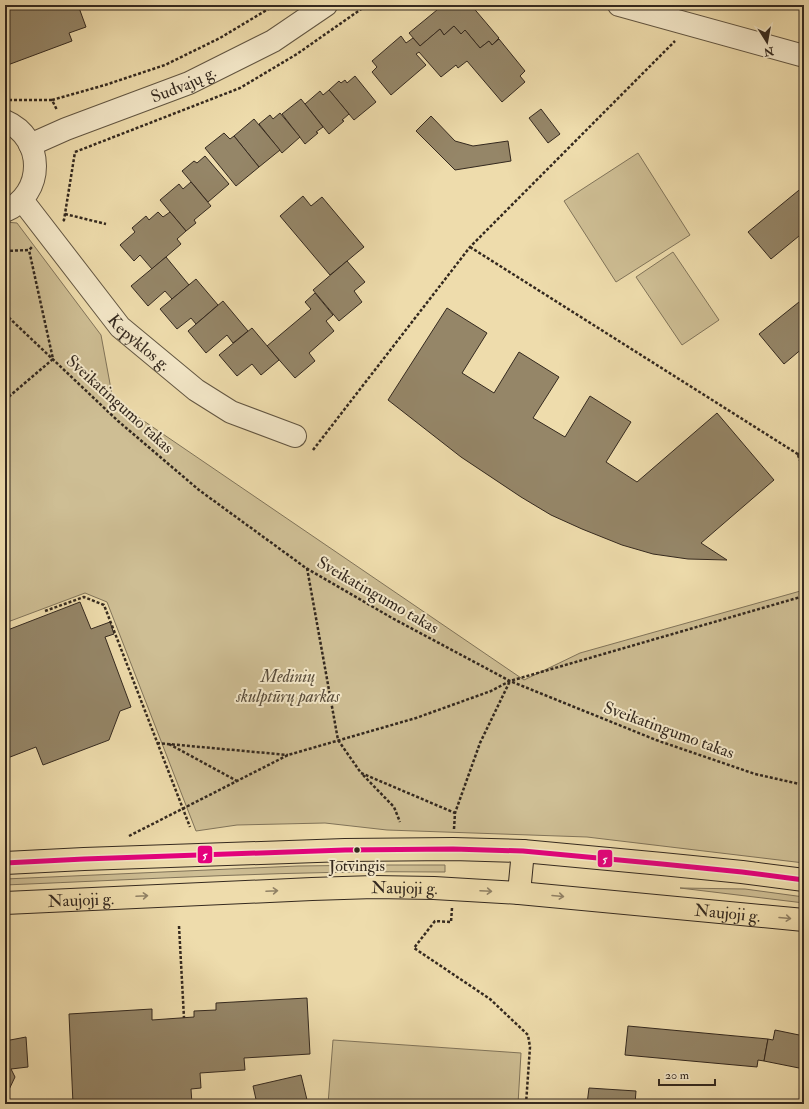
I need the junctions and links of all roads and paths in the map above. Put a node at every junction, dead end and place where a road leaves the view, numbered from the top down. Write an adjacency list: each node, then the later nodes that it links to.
1 (275, 5): 6 (path)
2 (326, 5): 8 (street, Sudvajų g.)
3 (619, 5): 4 (street)
4 (684, 24): 5 (street); 12 (path)
5 (804, 56)
6 (52, 100)
7 (5, 121): 8 (street)
8 (30, 144): 9 (street)
9 (13, 206): 17 (street, Kepyklos g.)
10 (65, 214): 11 (path)
11 (106, 224)
12 (470, 247): 19 (path); 20 (path)
13 (5, 251): 15 (path)
14 (5, 314): 15 (path, Sveikatingumo takas)
15 (53, 359): 16 (path); 23 (path, Sveikatingumo takas)
16 (5, 400)
17 (296, 436)
18 (804, 449): 20 (path)
19 (313, 450)
20 (798, 455): 21 (path); 22 (path)
21 (804, 458)
22 (804, 471)
23 (306, 568): 26 (path, Sveikatingumo takas); 27 (path)
24 (804, 596): 26 (path)
25 (45, 611): 28 (path)
26 (510, 681): 27 (path); 33 (path, Sveikatingumo takas)
27 (338, 740): 30 (path); 31 (path)
28 (157, 742): 29 (path); 34 (path)
29 (168, 744): 30 (path); 32 (path)
30 (288, 755): 32 (path)
31 (361, 773): 35 (path); 36 (path)
32 (237, 781): 34 (path)
33 (804, 785)
34 (183, 809): 37 (path); 38 (path)
35 (455, 813)
36 (400, 822)
37 (190, 827)
38 (125, 838)
39 (523, 851): 40 (main road); 41 (main road); 42 (main road)
40 (5, 863)
41 (804, 880)
42 (519, 893): 43 (main road, Naujoji g., one-way to 42); 44 (main road, Naujoji g., one-way to 44)
43 (5, 903)
44 (804, 920)
45 (179, 926): 46 (path)
46 (184, 1018)

